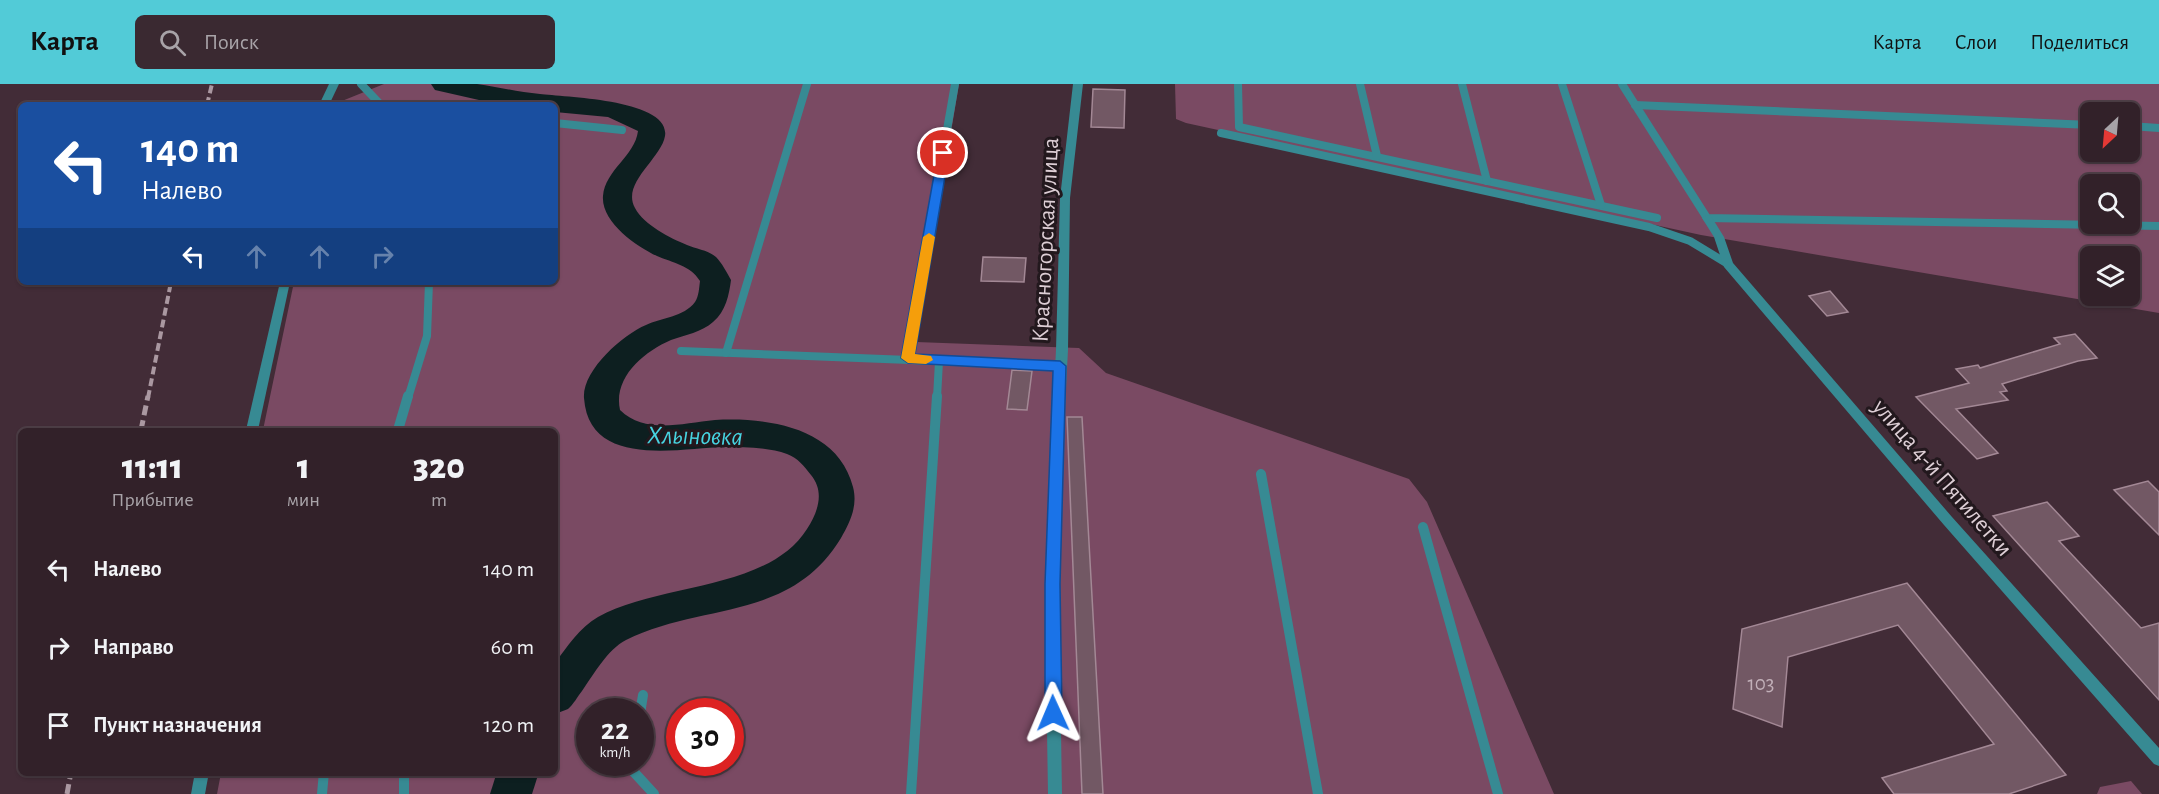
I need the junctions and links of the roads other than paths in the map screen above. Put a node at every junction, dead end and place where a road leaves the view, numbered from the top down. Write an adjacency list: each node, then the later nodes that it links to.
1 (334, 84): 11 (street)
2 (361, 84): 12 (lane)
3 (807, 84): 30 (lane)
4 (955, 84): 31 (lane)
5 (1078, 84): 33 (street, Красногорская улица)
6 (1238, 84): 20 (lane)
7 (1360, 84): 20 (lane)
8 (1462, 84): 21 (lane)
9 (1562, 84): 22 (lane)
10 (1622, 84): 13 (lane)
11 (325, 102)
12 (378, 102)
13 (1635, 105): 15 (lane); 24 (lane)
14 (558, 123): 18 (lane)
15 (2080, 125)
16 (2140, 127): 17 (lane)
17 (2159, 128)
18 (622, 130)
19 (1221, 133): 26 (lane)
20 (1377, 156): 21 (lane)
21 (1487, 181): 22 (lane)
22 (1601, 205): 23 (lane)
23 (1657, 218)
24 (1707, 218): 25 (lane); 26 (street, улица 4-й Пятилетки)
25 (2159, 226)
26 (1728, 264): 40 (street, улица 4-й Пятилетки)
27 (284, 285): 34 (street)
28 (429, 285): 35 (lane)
29 (681, 351): 30 (lane)
30 (726, 353): 31 (lane)
31 (908, 358): 32 (lane)
32 (939, 361): 33 (lane); 49 (lane)
33 (1060, 366): 50 (street, Красногорская улица)
34 (252, 428)
35 (399, 428)
36 (1261, 474): 51 (lane)
37 (1423, 526): 52 (lane)
38 (644, 694): 39 (lane)
39 (643, 698)
40 (2159, 759)
41 (201, 776): 45 (street)
42 (324, 776): 46 (lane)
43 (404, 776): 47 (lane)
44 (638, 776): 48 (lane)
45 (198, 794)
46 (322, 794)
47 (404, 794)
48 (654, 794)
49 (911, 794)
50 (1055, 794)
51 (1318, 794)
52 (1498, 794)

